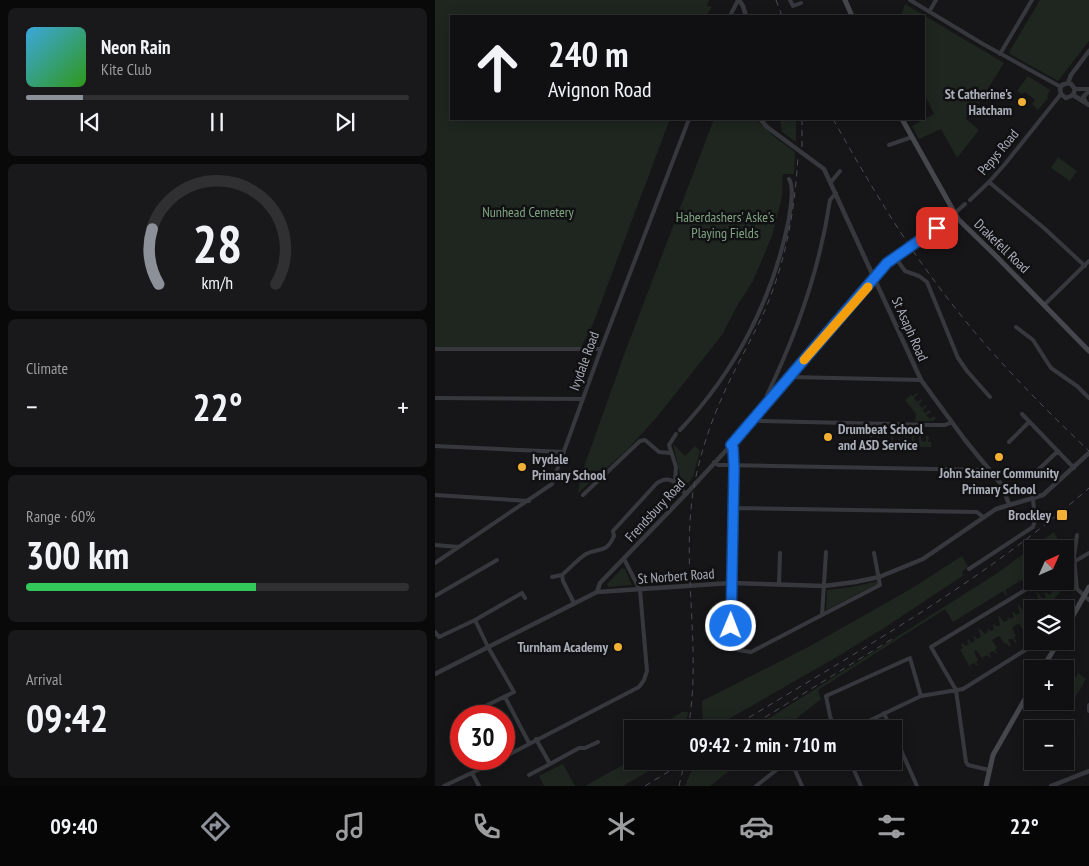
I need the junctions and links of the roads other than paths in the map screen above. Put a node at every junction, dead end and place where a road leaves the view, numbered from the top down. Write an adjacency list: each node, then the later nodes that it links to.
1 (739, 0): 9 (street); 10 (street)
2 (790, 0): 7 (street)
3 (845, 0): 11 (main road)
4 (910, 0): 8 (street)
5 (936, 0): 8 (street)
6 (1032, 0): 13 (street)
7 (801, 3)
8 (929, 12): 13 (street)
9 (731, 15)
10 (746, 15)
11 (852, 15)
12 (1089, 51): 14 (street)
13 (1001, 54): 15 (street)
14 (1068, 83): 15 (street); 16 (street)
15 (1061, 87): 18 (street)
16 (1075, 89): 17 (street); 19 (street)
17 (1089, 90): 20 (street)
18 (1061, 94): 19 (street); 29 (street, Pepys Road)
19 (1073, 95): 20 (street)
20 (1087, 104)
21 (689, 120): 41 (street, Ivydale Road)
22 (761, 120): 28 (street, St Asaph Road)
23 (903, 120): 24 (main road, Drakefell Road)
24 (912, 137): 25 (street); 33 (main road, Drakefell Road)
25 (889, 145)
26 (840, 171): 28 (street)
27 (789, 179): 55 (street)
28 (831, 182): 30 (street, St Asaph Road)
29 (989, 182): 31 (street, Pepys Road); 36 (street)
30 (836, 193): 37 (street, St Asaph Road); 43 (street)
31 (970, 200)
32 (965, 204): 33 (street)
33 (954, 214): 34 (street, Frendsbury Road); 38 (main road, Drakefell Road)
34 (895, 257): 37 (street, Frendsbury Road); 46 (street)
35 (1089, 261): 36 (street)
36 (1085, 266): 38 (street)
37 (875, 278): 44 (street, Frendsbury Road); 45 (street, St Asaph Road)
38 (1044, 305): 42 (main road, Drakefell Road)
39 (1016, 327): 49 (street)
40 (435, 349): 41 (street)
41 (601, 349): 50 (street, Ivydale Road)
42 (1089, 351)
43 (777, 373): 44 (street); 48 (street)
44 (788, 379): 45 (street); 48 (street, Frendsbury Road)
45 (921, 380): 53 (street, St Asaph Road)
46 (990, 397)
47 (435, 398): 50 (street)
48 (771, 398): 52 (street, Frendsbury Road)
49 (1089, 398)
50 (582, 399): 61 (street, Ivydale Road)
51 (1022, 414): 54 (street)
52 (755, 418): 53 (street); 58 (street, Frendsbury Road)
53 (952, 422): 66 (street, St Asaph Road)
54 (1029, 422): 57 (street); 60 (street)
55 (680, 430)
56 (676, 434): 62 (street)
57 (1009, 442)
58 (731, 445): 64 (street, Frendsbury Road); 65 (street)
59 (435, 446): 61 (street)
60 (1058, 451): 67 (street); 68 (street)
61 (564, 452): 74 (street, Ivydale Road)
62 (671, 452): 69 (street); 72 (street)
63 (1089, 453): 67 (street)
64 (714, 462): 65 (street); 70 (street, Frendsbury Road)
65 (734, 465): 66 (street); 76 (street)
66 (988, 468): 75 (street, St Asaph Road)
67 (1074, 468): 73 (street)
68 (1037, 471)
69 (675, 482): 70 (street); 90 (street)
70 (686, 494): 85 (street, Frendsbury Road)
71 (435, 495): 74 (street)
72 (583, 495)
73 (1033, 499): 75 (street, St Norbert Road); 89 (street)
74 (529, 501): 80 (street, Ivydale Road)
75 (1009, 504): 77 (street, St Norbert Road)
76 (733, 508): 77 (street); 93 (street)
77 (983, 517): 92 (street, St Norbert Road)
78 (1077, 535): 87 (street)
79 (435, 545): 80 (street)
80 (459, 547): 88 (street, Ivydale Road)
81 (826, 552): 95 (street)
82 (874, 552): 92 (street)
83 (780, 553): 94 (street)
84 (1089, 553): 87 (street)
85 (624, 559): 97 (street); 99 (street, Frendsbury Road)
86 (497, 560): 100 (street)
87 (1074, 561): 101 (street)
88 (435, 563)
89 (969, 569)
90 (562, 575): 91 (street); 104 (street)
91 (552, 577)
92 (879, 577): 95 (street, St Norbert Road); 106 (street)
93 (731, 583): 94 (street, St Norbert Road); 97 (street, St Norbert Road); 106 (street)
94 (779, 584): 95 (street, St Norbert Road)
95 (824, 586): 106 (street)
96 (1089, 587): 101 (main road)
97 (640, 590): 99 (street, St Norbert Road); 123 (street)
98 (1025, 590): 112 (street)
99 (597, 592): 104 (street, St Norbert Road)
100 (435, 596)
101 (1083, 596): 103 (street); 105 (main road)
102 (525, 598): 107 (street)
103 (1089, 600)
104 (575, 603): 109 (street, St Norbert Road)
105 (1074, 613)
106 (822, 615)
107 (475, 620): 108 (street); 109 (street)
108 (435, 632)
109 (488, 647): 111 (street, St Norbert Road); 114 (street)
110 (1026, 650): 112 (street)
111 (435, 674)
112 (956, 690): 113 (street); 133 (street)
113 (921, 696): 119 (street); 120 (street)
114 (505, 697): 116 (street); 125 (street)
115 (1024, 700): 133 (main road)
116 (488, 705)
117 (1089, 705): 118 (street)
118 (1089, 711)
119 (884, 713): 121 (street); 122 (street)
120 (832, 720)
121 (870, 720)
122 (887, 720)
123 (536, 739): 125 (street); 128 (street)
124 (598, 742): 128 (street)
125 (529, 743): 126 (street)
126 (515, 751)
127 (902, 752): 142 (street)
128 (549, 764): 136 (street)
129 (477, 770): 135 (street)
130 (777, 770): 139 (street)
131 (794, 770): 140 (street)
132 (854, 770): 141 (street)
133 (989, 770): 143 (main road)
134 (1089, 771): 144 (street)
135 (472, 773): 137 (street); 138 (street)
136 (529, 775)
137 (444, 786)
138 (479, 786)
139 (756, 786)
140 (803, 786)
141 (861, 786)
142 (917, 786)
143 (986, 786)
144 (1051, 786)

